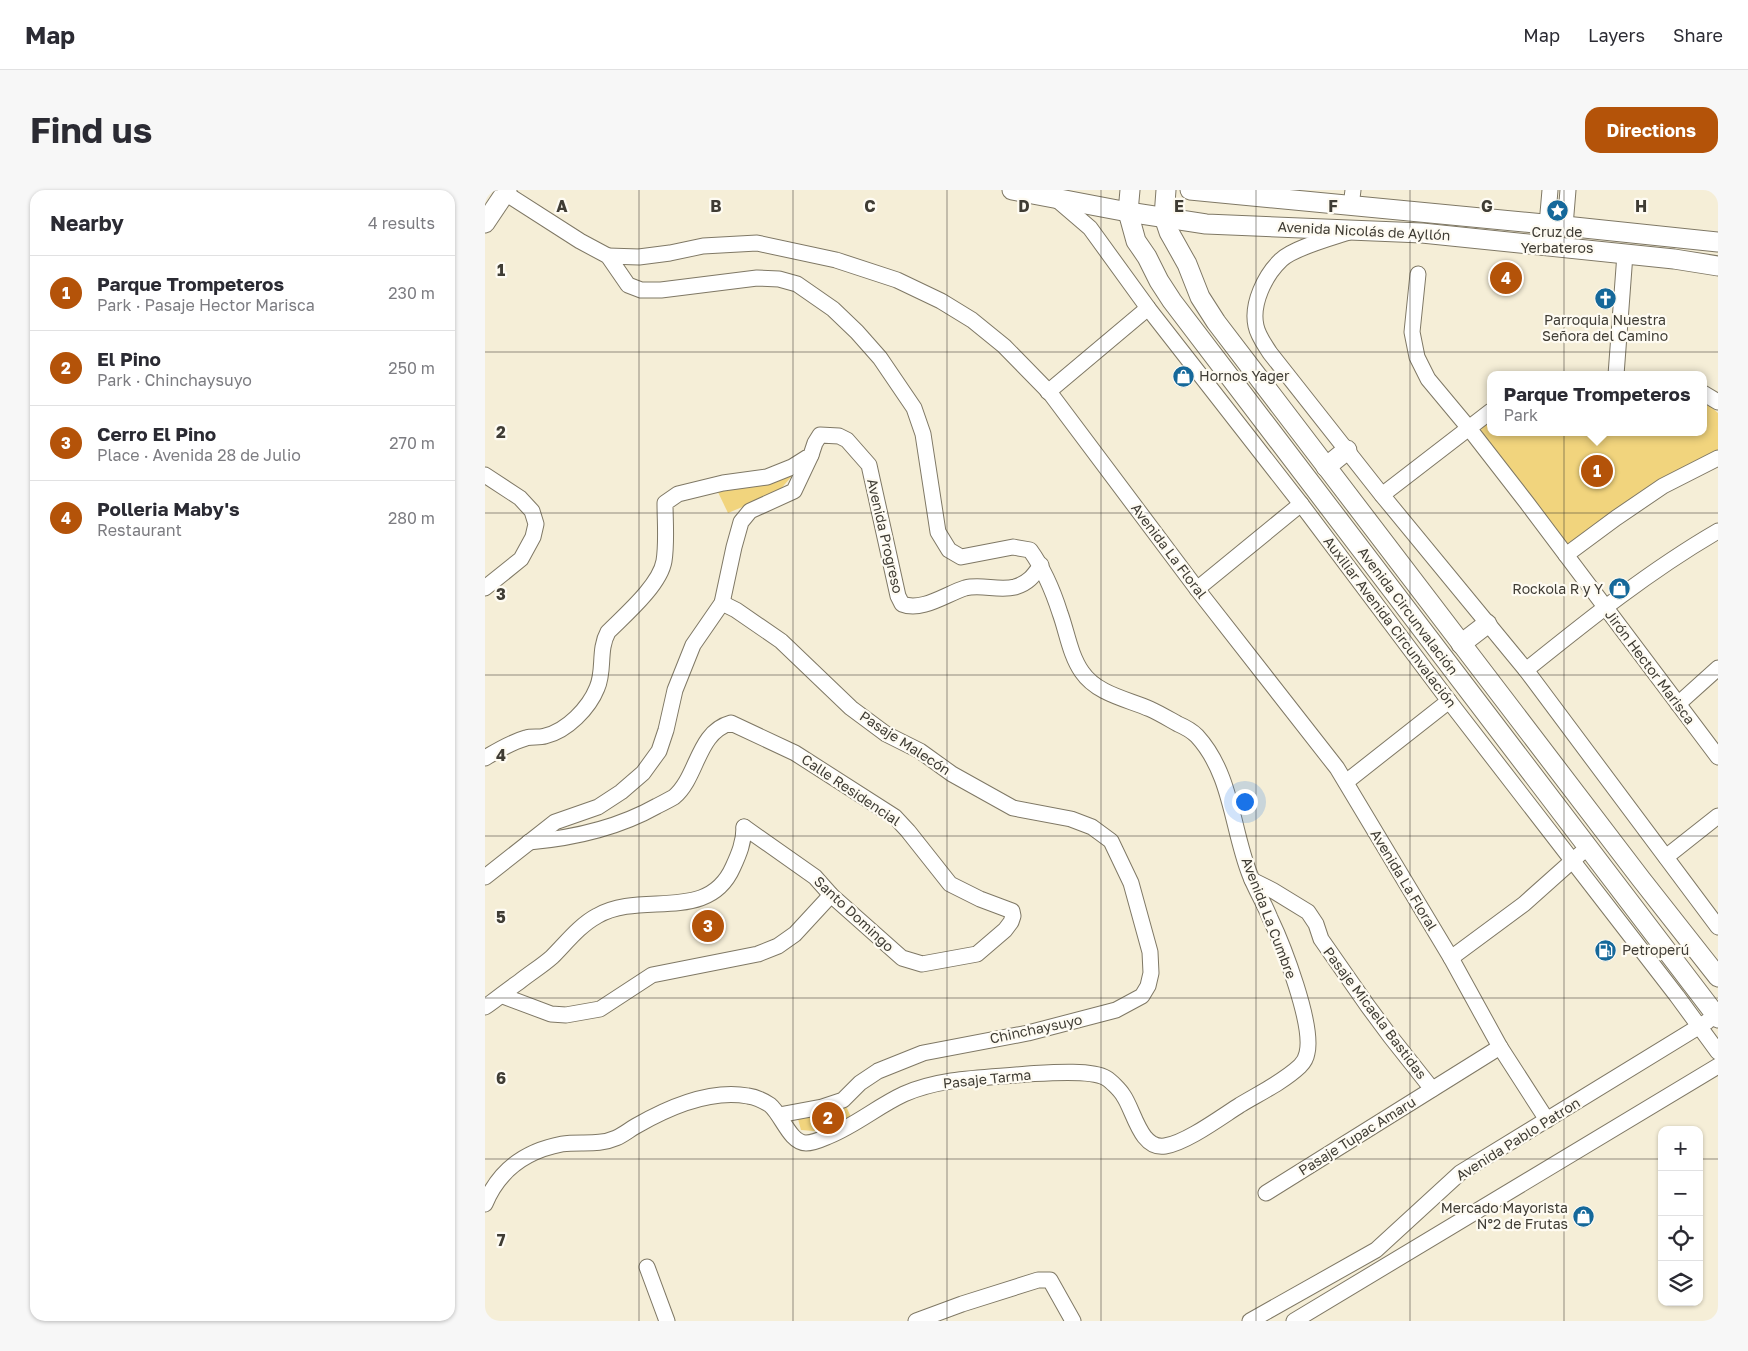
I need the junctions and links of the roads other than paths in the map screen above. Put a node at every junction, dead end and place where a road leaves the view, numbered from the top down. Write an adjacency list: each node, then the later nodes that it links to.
1 (1012, 190): 9 (main road, Avenida Nicolás de Ayllón)
2 (1130, 190): 11 (main road, Avenida Circunvalación)
3 (1166, 190): 12 (main road, Avenida Circunvalación)
4 (1190, 190): 8 (main road, Avenida Nicolás de Ayllón)
5 (1549, 190): 14 (street)
6 (1568, 190): 14 (street)
7 (506, 192): 13 (main road); 18 (street, Avenida La Cumbre)
8 (1332, 197): 10 (main road, Avenida Nicolás de Ayllón)
9 (1055, 198): 11 (main road, Avenida Nicolás de Ayllón); 21 (street, Auxiliar Avenida Circunvalación)
10 (1352, 198): 14 (main road, Avenida Nicolás de Ayllón)
11 (1128, 212): 12 (main road, Avenida Nicolás de Ayllón); 54 (main road, Avenida Circunvalación)
12 (1164, 217): 15 (main road, Avenida Nicolás de Ayllón); 31 (main road, Avenida Circunvalación)
13 (485, 223)
14 (1556, 225): 16 (main road, Avenida Nicolás de Ayllón)
15 (1356, 229): 17 (main road, Avenida Nicolás de Ayllón); 28 (street)
16 (1718, 242)
17 (1625, 254): 19 (main road, Avenida Nicolás de Ayllón); 22 (street)
18 (609, 256): 23 (street, Avenida La Floral); 37 (street, Avenida La Cumbre)
19 (1718, 266)
20 (1417, 274): 27 (street, Jirón Hector Marisca)
21 (1148, 308): 23 (street); 34 (street, Auxiliar Avenida Circunvalación)
22 (1616, 371)
23 (1048, 392): 39 (street, Avenida La Floral)
24 (1707, 395): 25 (street)
25 (1718, 402)
26 (1487, 414): 27 (street)
27 (1468, 427): 33 (street); 36 (street, Jirón Hector Marisca)
28 (1347, 450): 31 (main road); 33 (street)
29 (811, 456): 37 (street, Avenida Progreso); 40 (street); 49 (street)
30 (1718, 458): 36 (street)
31 (1326, 467): 43 (main road, Avenida Circunvalación)
32 (485, 475): 38 (street)
33 (1382, 494): 42 (street)
34 (1301, 504): 39 (street); 46 (street, Auxiliar Avenida Circunvalación)
35 (1718, 531): 41 (street)
36 (1566, 555): 41 (street, Jirón Hector Marisca)
37 (1041, 565): 58 (street, Avenida La Cumbre)
38 (485, 588)
39 (1197, 588): 50 (street, Avenida La Floral)
40 (722, 603): 52 (street, Pasaje Malecón); 53 (street)
41 (1605, 607): 45 (street); 47 (street, Jirón Hector Marisca)
42 (1487, 624): 43 (main road); 45 (street)
43 (1461, 644): 63 (main road, Avenida Circunvalación)
44 (1718, 668): 47 (street)
45 (1525, 670): 55 (street)
46 (1449, 701): 50 (street); 56 (street, Auxiliar Avenida Circunvalación)
47 (1678, 704): 48 (street, Jirón Hector Marisca)
48 (1718, 757)
49 (485, 758)
50 (1346, 782): 62 (street, Avenida La Floral)
51 (1718, 816): 55 (street)
52 (1111, 841): 73 (street, Chinchaysuyo)
53 (529, 842): 57 (street); 60 (street, Calle Residencial)
54 (1588, 847): 56 (street); 66 (main road, Avenida Circunvalación)
55 (1666, 857): 61 (street)
56 (1572, 860): 62 (street); 67 (street, Auxiliar Avenida Circunvalación)
57 (485, 877)
58 (1252, 880): 71 (street, Pasaje Micaela Bastidas); 72 (street, Avenida La Cumbre)
59 (831, 895): 60 (street, Santo Domingo); 64 (street); 64 (street, Santo Domingo)
60 (1012, 911)
61 (1718, 927)
62 (1451, 958): 68 (street, Avenida La Floral)
63 (1718, 977)
64 (503, 996): 65 (street)
65 (485, 1007)
66 (1717, 1016): 67 (street, Avenida Pablo Patron)
67 (1700, 1026): 69 (street, Auxiliar Avenida Circunvalación); 74 (street, Avenida Pablo Patron)
68 (1500, 1048): 71 (street, Pasaje Tupac Amaru); 74 (street, Avenida La Floral)
69 (1718, 1052)
70 (1718, 1066): 82 (street)
71 (1432, 1090): 75 (street, Pasaje Tupac Amaru)
72 (1124, 1095): 73 (street, Pasaje Tarma)
73 (779, 1116): 76 (street)
74 (1547, 1120): 81 (street, Avenida Pablo Patron)
75 (1266, 1193)
76 (485, 1204)
77 (647, 1268): 78 (street)
78 (667, 1321)
79 (916, 1321): 80 (street)
80 (1073, 1321)
81 (1250, 1321)
82 (1294, 1321)

